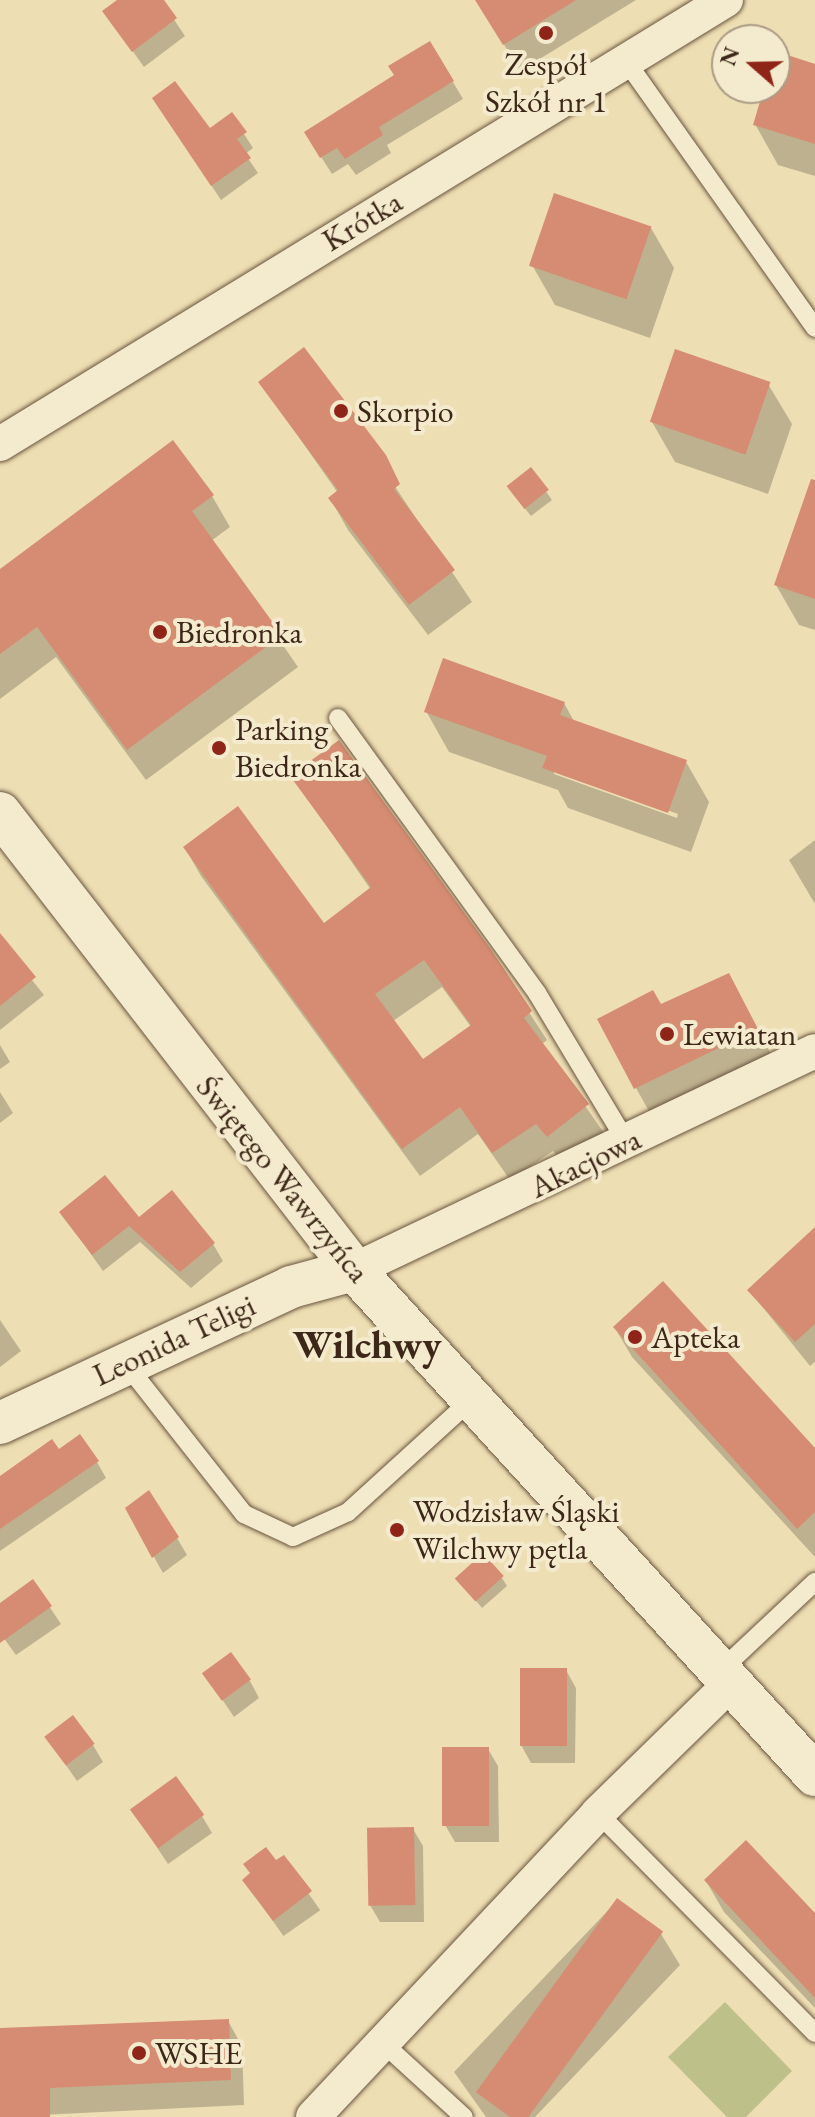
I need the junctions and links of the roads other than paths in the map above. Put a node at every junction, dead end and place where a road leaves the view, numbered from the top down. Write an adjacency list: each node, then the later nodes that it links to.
1 (726, 0): 2 (street, Krótka)
2 (626, 61): 3 (lane); 4 (street, Krótka)
3 (815, 328)
4 (0, 444)
5 (338, 718): 8 (lane)
6 (0, 813): 9 (street, Świętego Wawrzyńca)
7 (815, 1051): 8 (street, Akacjowa)
8 (627, 1143): 9 (street, Akacjowa)
9 (354, 1270): 10 (street, Leonida Teligi); 11 (street, Świętego Wawrzyńca)
10 (124, 1362): 11 (lane); 12 (street, Leonida Teligi)
11 (470, 1401): 14 (street, Świętego Wawrzyńca)
12 (0, 1423)
13 (815, 1582): 14 (lane)
14 (724, 1678): 15 (street, Świętego Wawrzyńca); 16 (street)
15 (815, 1775)
16 (598, 1813): 17 (lane); 18 (street)
17 (815, 2033)
18 (384, 2044): 19 (street); 20 (lane)
19 (313, 2117)
20 (464, 2117)

